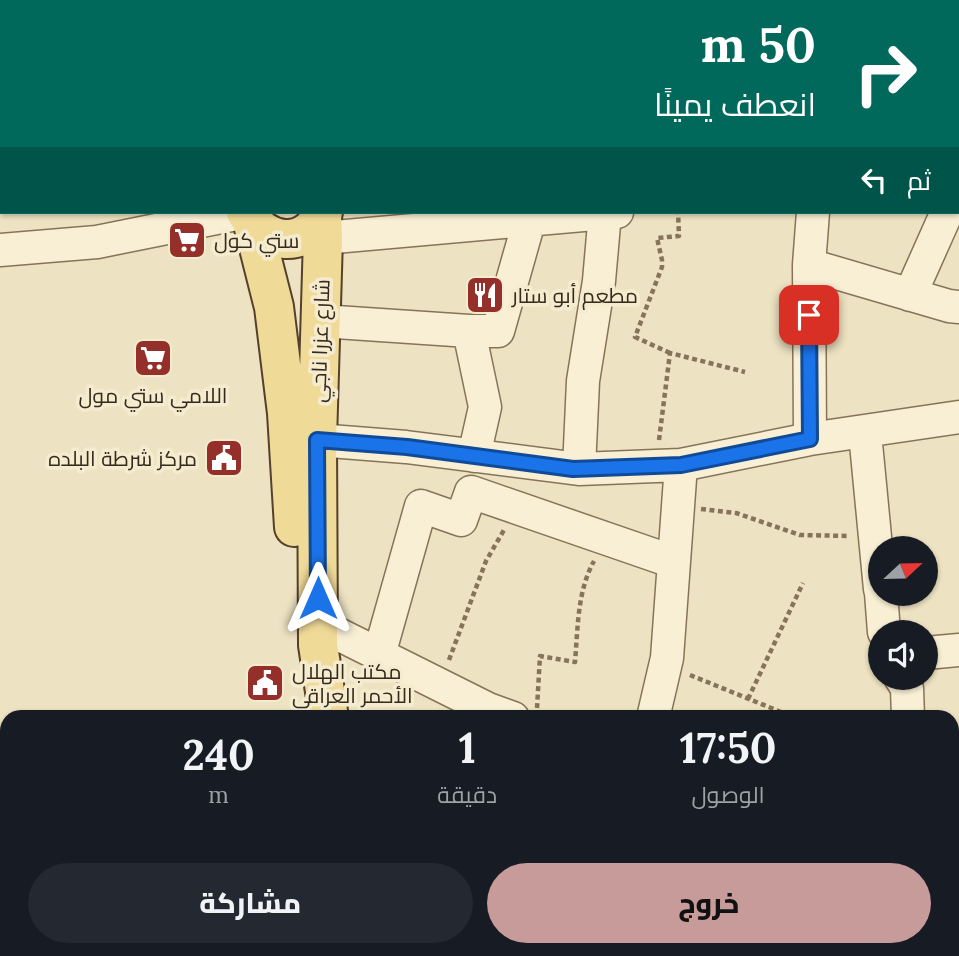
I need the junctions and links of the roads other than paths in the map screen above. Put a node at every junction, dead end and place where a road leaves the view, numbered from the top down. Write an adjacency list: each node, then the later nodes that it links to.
1 (576, 214): 7 (street)
2 (599, 214): 21 (street)
3 (813, 214): 10 (street)
4 (946, 214): 11 (street)
5 (248, 216): 6 (street); 8 (main road); 29 (main road, شارع عزرا ناجي)
6 (203, 217): 9 (street)
7 (530, 218): 8 (street); 14 (street)
8 (323, 222): 13 (main road, شارع عزرا ناجي)
9 (0, 250)
10 (809, 265): 11 (street); 17 (street)
11 (910, 295): 12 (street)
12 (959, 307)
13 (321, 321): 14 (street); 18 (main road, شارع عزرا ناجي)
14 (469, 331): 19 (street)
15 (959, 417): 16 (street)
16 (865, 433): 17 (street); 22 (street)
17 (810, 439): 20 (street)
18 (317, 440): 19 (street); 24 (main road, شارع عزرا ناجي)
19 (474, 456): 21 (street)
20 (668, 465): 21 (street); 23 (street)
21 (579, 469)
22 (875, 536)
23 (674, 562): 27 (street); 32 (street)
24 (318, 624): 27 (street); 30 (main road, شارع عزرا ناجي)
25 (959, 650): 26 (street)
26 (938, 652)
27 (379, 655): 31 (street)
28 (907, 690): 33 (street)
29 (305, 710)
30 (328, 710)
31 (491, 710)
32 (655, 710)
33 (908, 710)

